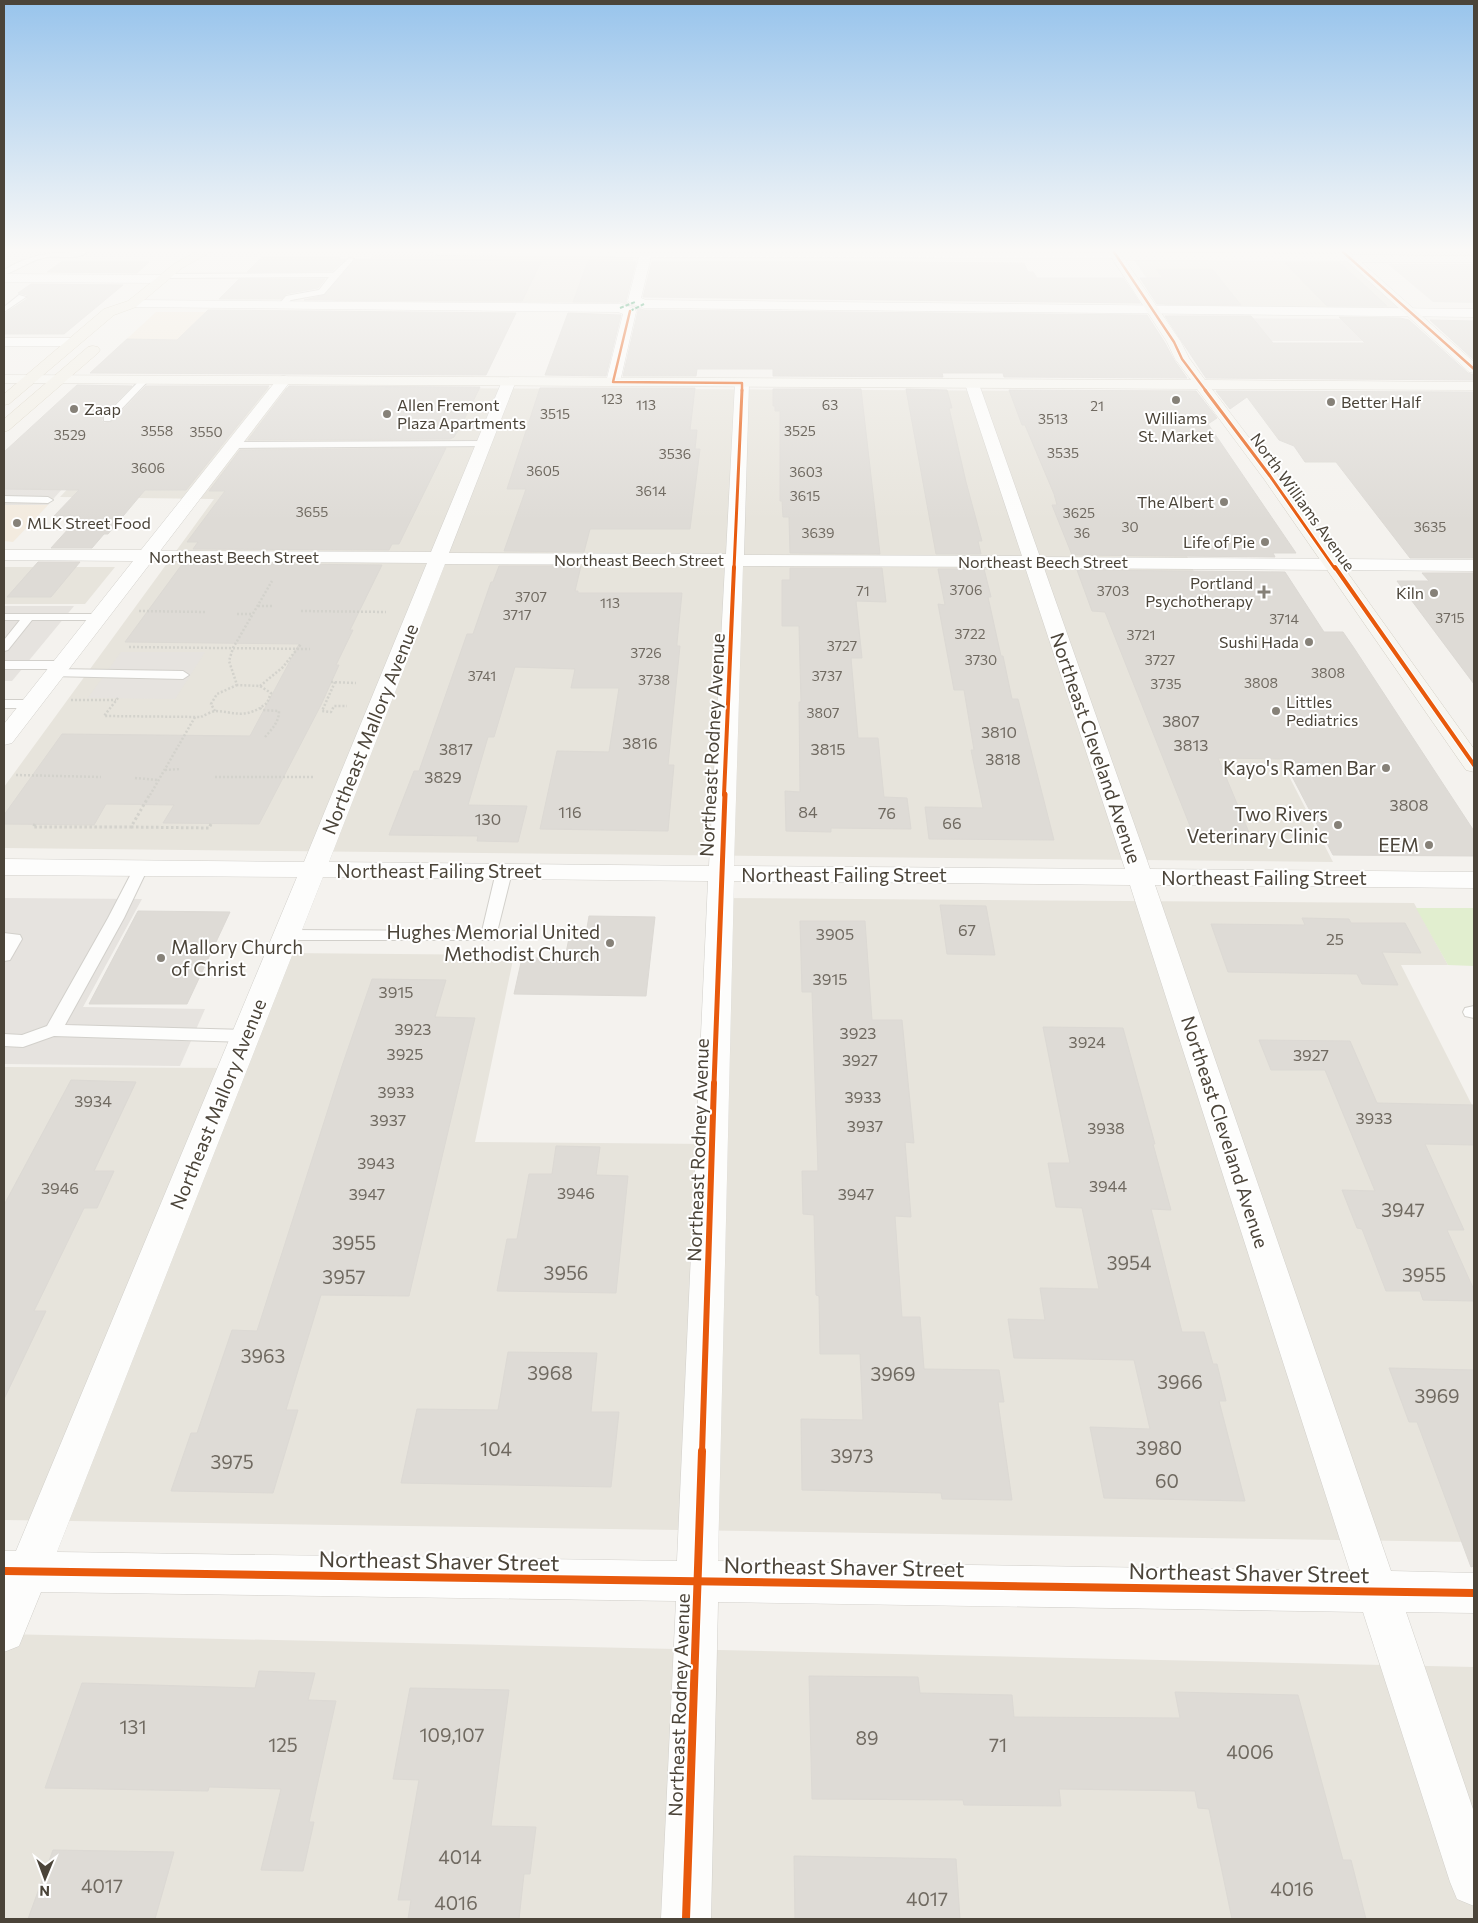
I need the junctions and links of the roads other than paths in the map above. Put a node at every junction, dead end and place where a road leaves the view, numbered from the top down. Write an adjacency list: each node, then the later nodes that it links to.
1 (4, 342): 2 (street)
2 (73, 342): 9 (main road)
3 (623, 342): 14 (street)
4 (1174, 342): 17 (main road, North Williams Avenue)
5 (1443, 342): 7 (main road)
6 (101, 343): 10 (main road)
7 (1474, 369)
8 (4, 379): 9 (main road)
9 (29, 379): 10 (main road); 19 (main road)
10 (60, 379): 11 (main road); 21 (main road)
11 (146, 379): 12 (main road); 20 (lane)
12 (284, 380): 13 (main road); 23 (street)
13 (509, 381): 14 (main road); 22 (street, Northeast Mallory Avenue)
14 (613, 382): 15 (main road)
15 (742, 382): 16 (main road); 29 (street, Northeast Rodney Avenue)
16 (972, 384): 17 (main road); 30 (street, Northeast Cleveland Avenue)
17 (1201, 385): 18 (main road); 31 (main road, North Williams Avenue)
18 (1474, 386)
19 (4, 400)
20 (106, 419)
21 (4, 427)
22 (484, 444): 23 (lane); 28 (street, Northeast Mallory Avenue)
23 (233, 445): 27 (street)
24 (4, 499): 25 (lane)
25 (48, 500)
26 (4, 555): 27 (street, Northeast Beech Street)
27 (144, 556): 28 (street, Northeast Beech Street); 35 (street)
28 (438, 559): 29 (street, Northeast Beech Street); 46 (street, Northeast Mallory Avenue)
29 (735, 560): 30 (street, Northeast Beech Street); 48 (street, Northeast Rodney Avenue)
30 (1033, 562): 31 (street, Northeast Beech Street); 49 (street, Northeast Cleveland Avenue)
31 (1333, 564): 32 (street, Northeast Beech Street); 43 (main road, North Williams Avenue)
32 (1474, 565)
33 (4, 617): 34 (lane)
34 (29, 617): 35 (lane); 36 (lane)
35 (98, 617): 38 (street)
36 (4, 647)
37 (4, 665): 38 (lane)
38 (57, 669): 39 (lane); 41 (street)
39 (183, 675)
40 (4, 704): 41 (lane)
41 (30, 704): 42 (street)
42 (4, 738)
43 (1474, 765)
44 (4, 867): 45 (street, Northeast Failing Street)
45 (141, 868): 46 (street, Northeast Failing Street); 54 (lane)
46 (313, 870): 47 (street, Northeast Failing Street); 51 (street, Northeast Mallory Avenue)
47 (504, 872): 48 (street, Northeast Failing Street); 51 (lane)
48 (722, 874): 49 (street, Northeast Failing Street); 58 (street, Northeast Rodney Avenue)
49 (1140, 877): 50 (street, Northeast Failing Street); 59 (street, Northeast Cleveland Avenue)
50 (1474, 880)
51 (287, 934): 55 (street, Northeast Mallory Avenue)
52 (4, 938): 53 (lane)
53 (4, 956)
54 (53, 1030): 55 (lane); 56 (lane)
55 (246, 1036): 57 (street, Northeast Mallory Avenue)
56 (4, 1040)
57 (16, 1571): 58 (street, Northeast Shaver Street); 61 (street, Northeast Mallory Avenue)
58 (698, 1581): 59 (street, Northeast Shaver Street); 63 (street, Northeast Rodney Avenue)
59 (1377, 1591): 60 (street, Northeast Shaver Street); 62 (street, Northeast Cleveland Avenue)
60 (1474, 1593)
61 (4, 1631)
62 (1474, 1882)
63 (686, 1919)

